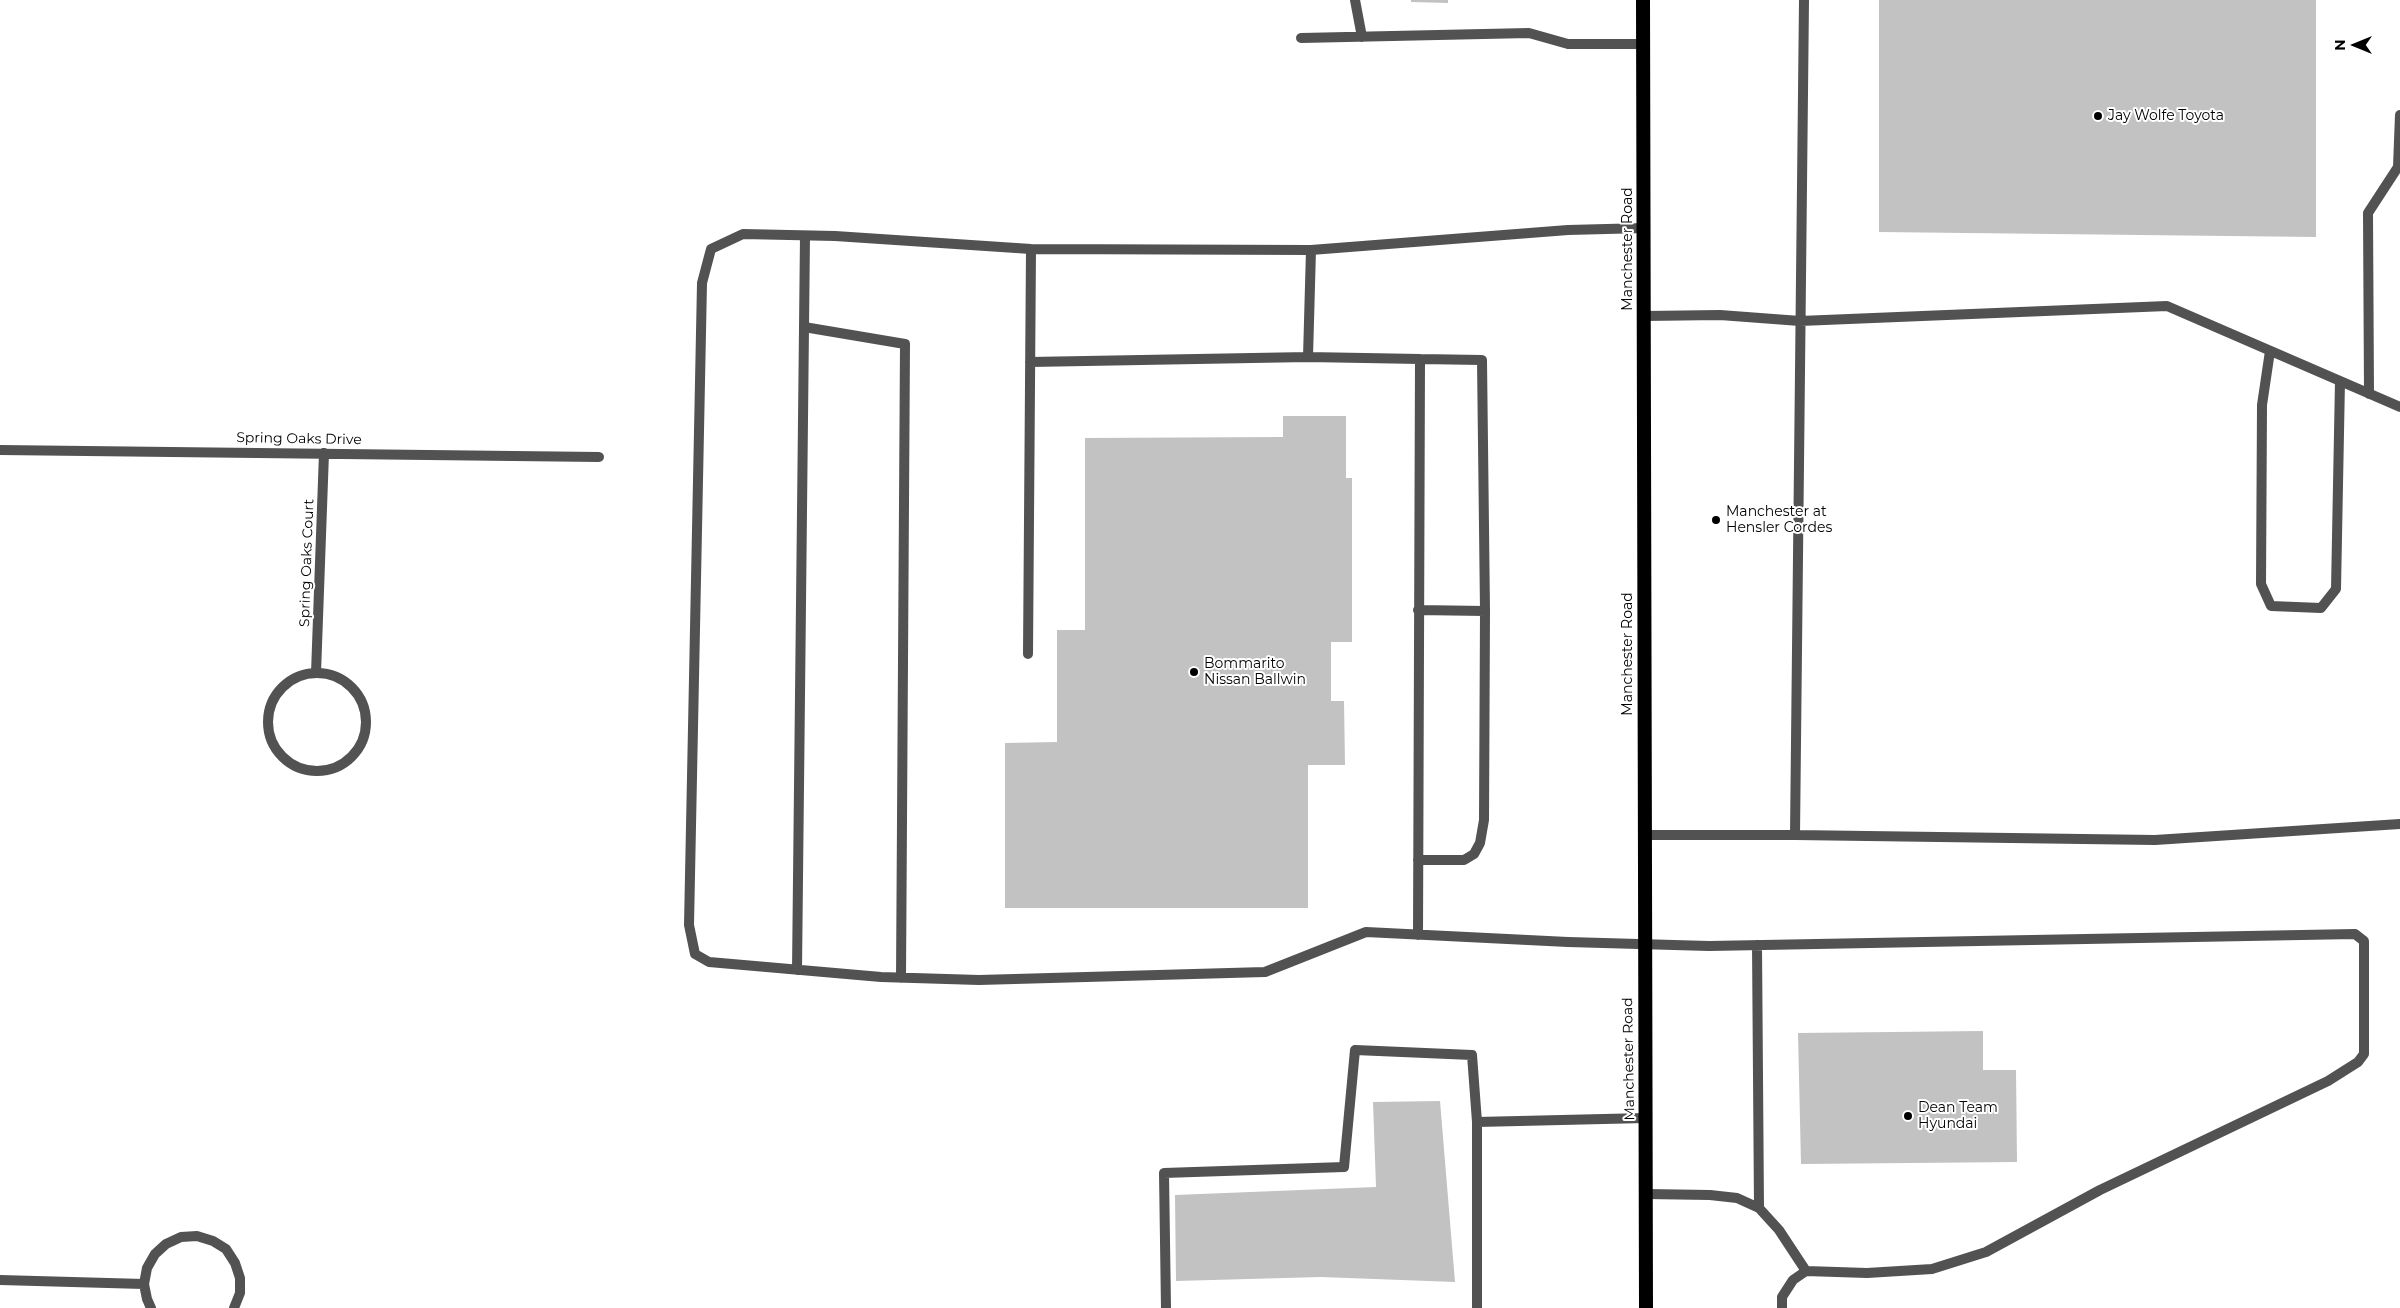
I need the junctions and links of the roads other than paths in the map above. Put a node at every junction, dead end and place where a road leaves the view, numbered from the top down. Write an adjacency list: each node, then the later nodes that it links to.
1 (1355, 0): 4 (street)
2 (1643, 0): 6 (highway, Manchester Road)
3 (1804, 0): 13 (street)
4 (1362, 37): 5 (street); 6 (street)
5 (1301, 38)
6 (1643, 44): 8 (highway, Manchester Road)
7 (2400, 115): 20 (street)
8 (1644, 228): 11 (street); 12 (highway, Manchester Road)
9 (806, 236): 10 (street); 14 (street); 36 (street)
10 (1032, 249): 11 (street); 18 (street)
11 (1311, 250): 16 (street)
12 (1644, 316): 13 (street); 30 (highway, Manchester Road)
13 (1800, 321): 15 (street); 31 (street)
14 (804, 327): 36 (street); 37 (street)
15 (2270, 351): 19 (street); 19 (street)
16 (1308, 357): 17 (street); 18 (street)
17 (1420, 359): 25 (street); 26 (street)
18 (1030, 362): 27 (street)
19 (2340, 381): 20 (street)
20 (2369, 394): 21 (street)
21 (2400, 407)
22 (0, 450): 23 (street, Spring Oaks Drive)
23 (324, 453): 24 (street, Spring Oaks Drive); 28 (street, Spring Oaks Court)
24 (599, 457)
25 (1418, 610): 26 (street); 32 (street)
26 (1485, 611): 32 (street)
27 (1028, 654)
28 (316, 673): 28 (street)
29 (2400, 824): 31 (street)
30 (1645, 835): 31 (street); 34 (highway, Manchester Road)
31 (1795, 835)
32 (1418, 860): 33 (street)
33 (1418, 934): 34 (street); 37 (street)
34 (1644, 943): 35 (street); 38 (highway, Manchester Road)
35 (1757, 945): 41 (street); 42 (street)
36 (797, 970): 37 (street)
37 (901, 978)
38 (1646, 1118): 39 (street); 40 (highway, Manchester Road)
39 (1477, 1122): 47 (street); 48 (street)
40 (1646, 1194): 41 (street); 49 (highway, Manchester Road)
41 (1759, 1208): 42 (street)
42 (1806, 1271): 50 (street)
43 (0, 1280): 44 (street)
44 (144, 1284): 45 (street); 46 (street)
45 (151, 1308)
46 (234, 1308)
47 (1166, 1308)
48 (1477, 1308)
49 (1646, 1308)
50 (1782, 1308)

